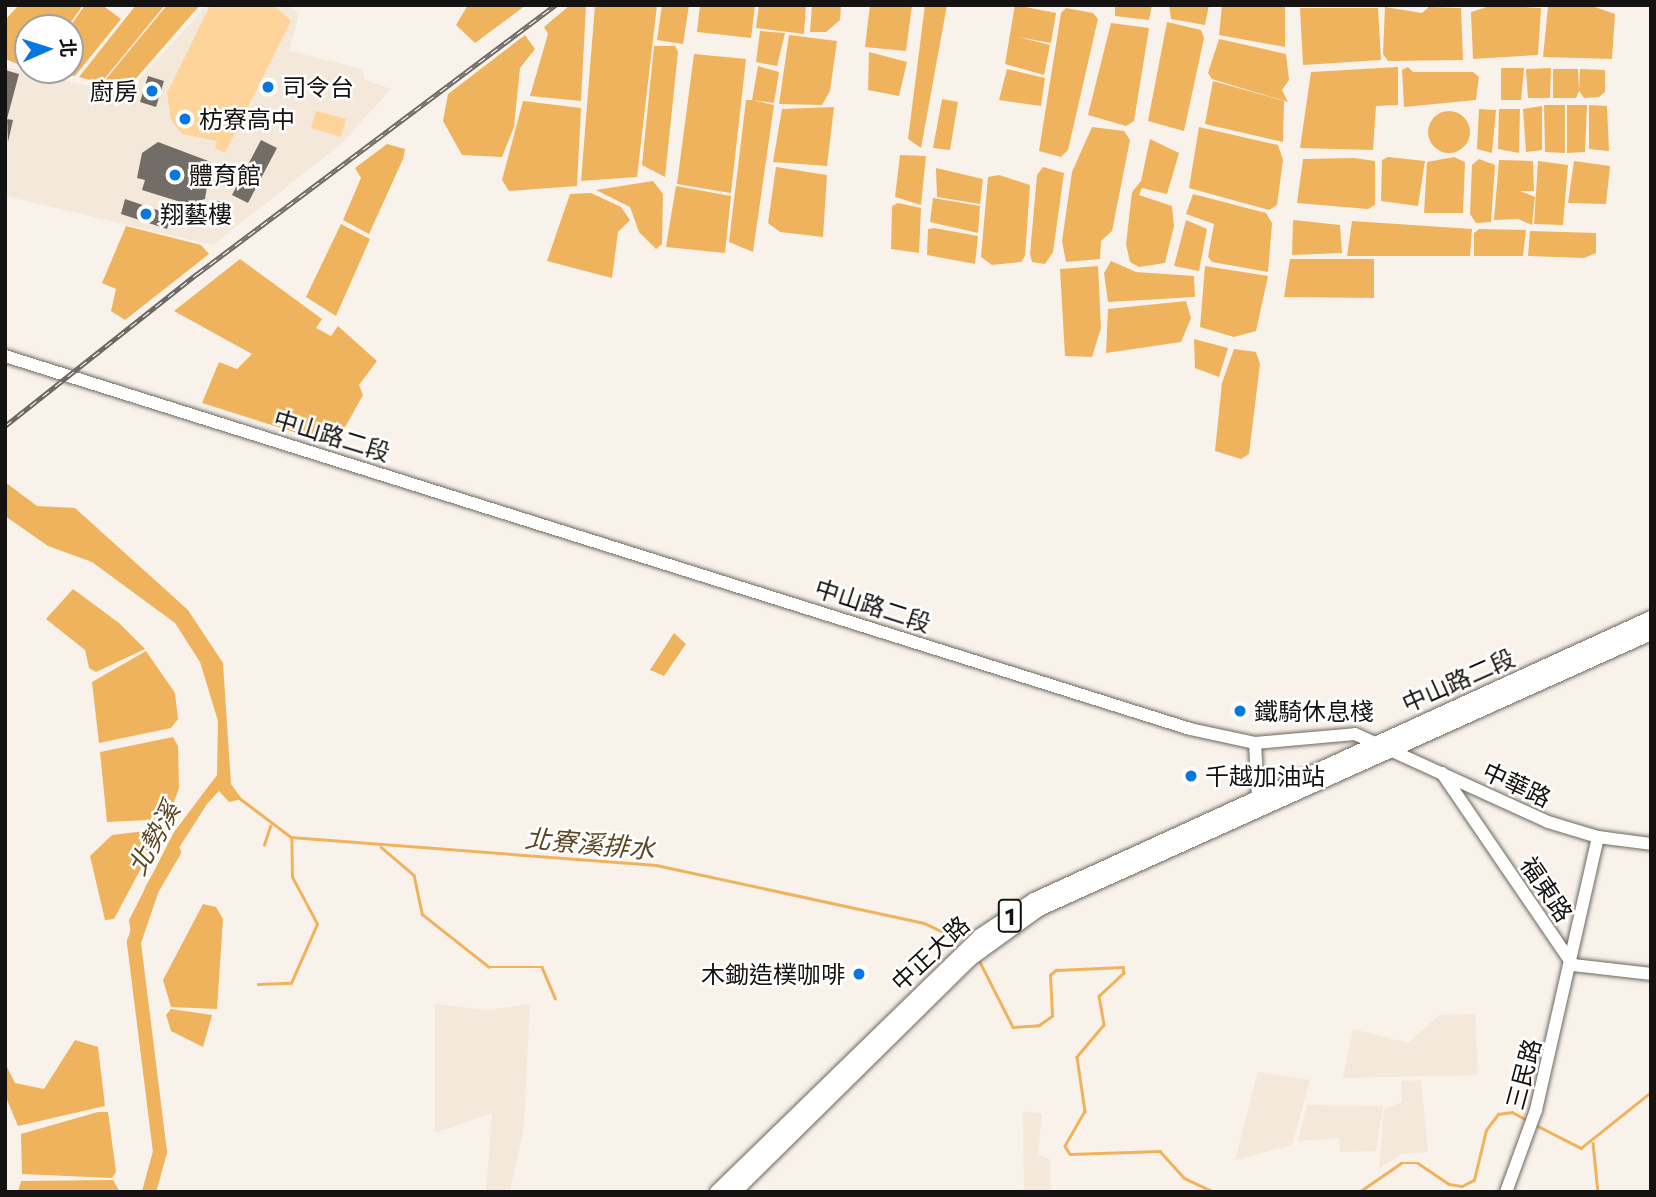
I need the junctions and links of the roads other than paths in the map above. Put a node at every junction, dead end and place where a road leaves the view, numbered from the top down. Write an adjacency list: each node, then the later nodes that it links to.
1 (5, 356): 4 (street, 中山路二段)
2 (1651, 618): 5 (main road, 中山路二段 / 1)
3 (1651, 634): 6 (main road, 中山路二段 / 1)
4 (1255, 743): 5 (street, 中山路二段); 8 (street)
5 (1373, 743): 6 (street, 中華路); 8 (main road, 中正大路 / 1)
6 (1386, 751): 7 (street, 中華路); 14 (main road, 中正大路 / 1)
7 (1442, 772): 9 (street, 中華路); 11 (street, 福東路)
8 (1258, 796): 13 (main road, 中正大路 / 1)
9 (1598, 837): 10 (street, 中華路); 11 (street, 三民路)
10 (1651, 844)
11 (1573, 965): 12 (street); 15 (street, 三民路)
12 (1651, 974)
13 (717, 1192)
14 (734, 1192)
15 (1506, 1192)

